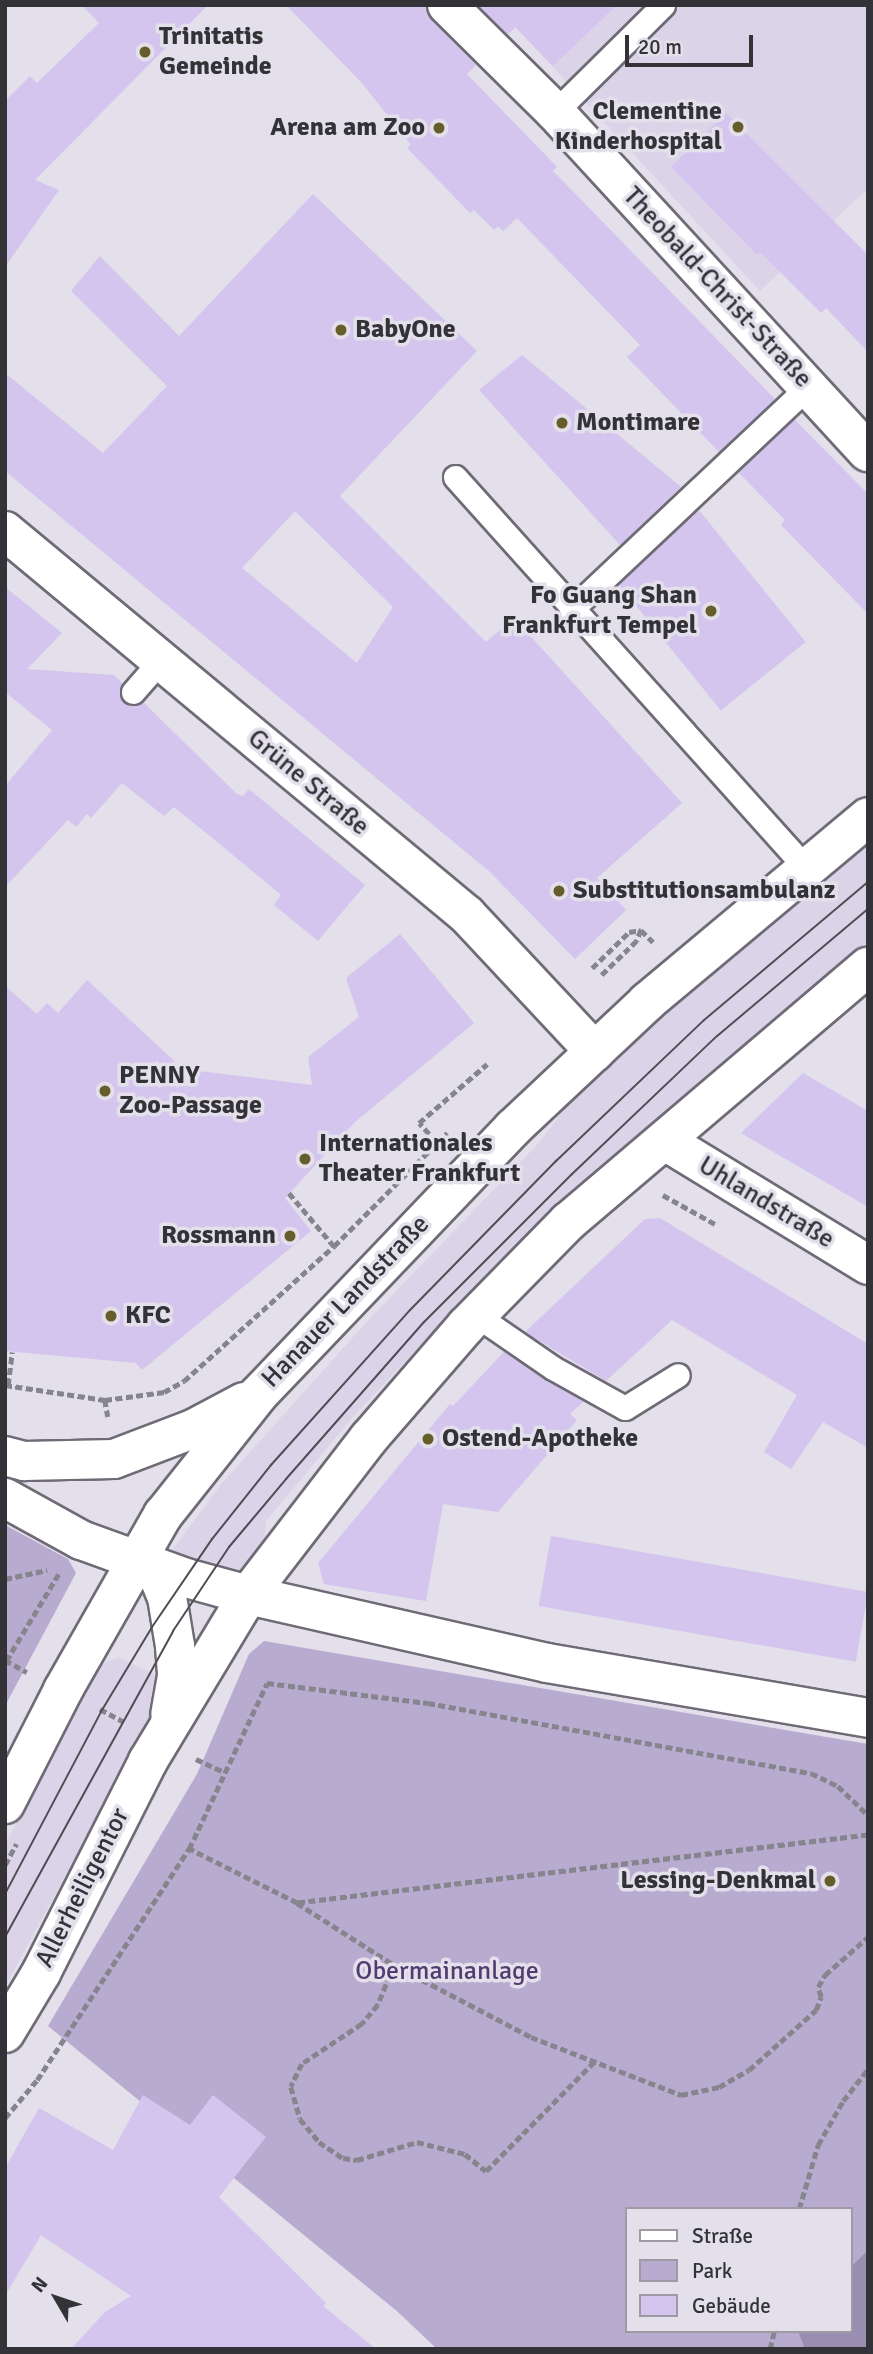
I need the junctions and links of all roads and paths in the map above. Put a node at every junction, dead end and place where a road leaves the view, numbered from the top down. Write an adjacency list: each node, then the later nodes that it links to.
1 (447, 5): 3 (main road, Theobald-Christ-Straße)
2 (663, 5): 3 (lane)
3 (555, 112): 4 (main road, Theobald-Christ-Straße)
4 (808, 387): 5 (main road, Theobald-Christ-Straße); 8 (lane)
5 (868, 452)
6 (455, 477): 8 (lane)
7 (5, 531): 9 (main road, Grüne Straße)
8 (571, 610): 12 (lane)
9 (160, 661): 10 (lane); 16 (main road, Grüne Straße)
10 (133, 692)
11 (868, 817): 12 (main road, Hanauer Landstraße)
12 (806, 868): 16 (main road, Hanauer Landstraße)
13 (868, 967): 18 (main road)
14 (592, 968): 15 (path)
15 (600, 977)
16 (595, 1052): 28 (main road, Hanauer Landstraße)
17 (487, 1064): 22 (path)
18 (664, 1141): 23 (main road, Uhlandstraße); 24 (main road)
19 (657, 1192): 21 (path)
20 (289, 1193): 22 (path)
21 (724, 1229)
22 (334, 1246): 27 (path)
23 (868, 1265)
24 (476, 1315): 26 (lane); 33 (main road)
25 (12, 1352): 27 (path)
26 (678, 1375)
27 (6, 1385)
28 (258, 1395): 29 (main road); 31 (main road, Hanauer Landstraße)
29 (5, 1456)
30 (5, 1498): 31 (main road)
31 (145, 1564): 33 (main road); 37 (main road, Allerheiligentor); 38 (main road)
32 (5, 1579): 34 (path)
33 (248, 1595): 36 (main road); 37 (main road, Allerheiligentor)
34 (5, 1661)
35 (97, 1707): 37 (path)
36 (868, 1718)
37 (143, 1733): 45 (main road, Allerheiligentor)
38 (5, 1804)
39 (868, 1815): 41 (path)
40 (868, 1835): 42 (path)
41 (189, 1849): 42 (path); 48 (path)
42 (297, 1903): 44 (path)
43 (868, 1937): 46 (path)
44 (394, 1965): 46 (path); 46 (path)
45 (5, 2032)
46 (594, 2062)
47 (868, 2069): 49 (path)
48 (5, 2118)
49 (800, 2207)

